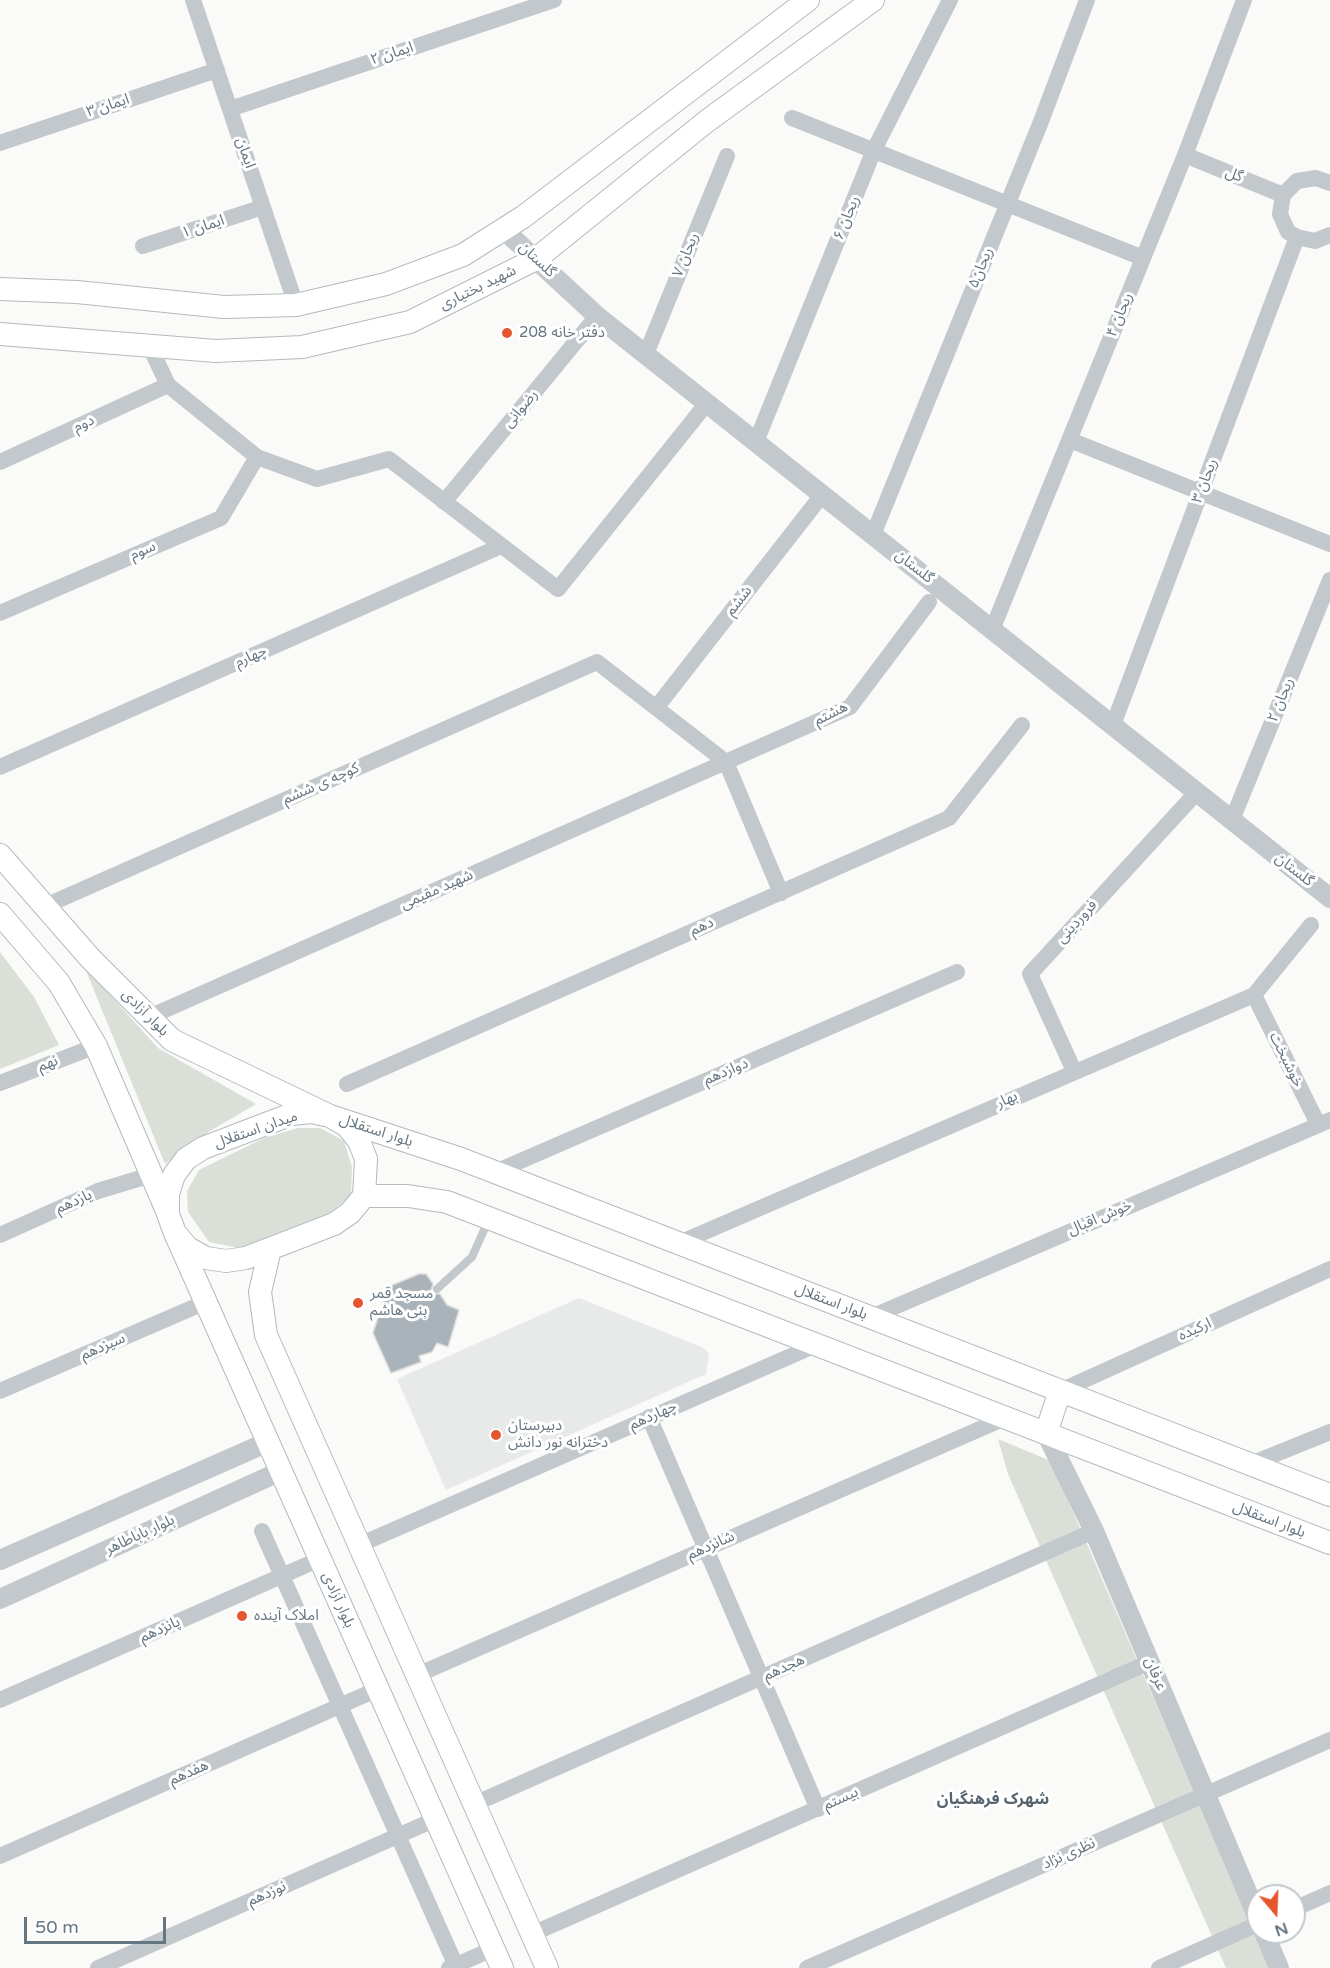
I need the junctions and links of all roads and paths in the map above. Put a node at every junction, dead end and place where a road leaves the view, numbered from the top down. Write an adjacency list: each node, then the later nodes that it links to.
1 (193, 0): 8 (street, ایمان)
2 (554, 0): 9 (street, ایمان ۲)
3 (808, 0): 19 (main road)
4 (873, 0): 24 (main road, شهید بختیاری)
5 (950, 0): 12 (street, ریحان ۶)
6 (1087, 0): 17 (street, ریحان۵)
7 (1244, 0): 13 (street, ریحان ۴)
8 (217, 70): 9 (street, ایمان); 11 (street, ایمان ۳)
9 (230, 109): 18 (street, ایمان)
10 (792, 118): 12 (street)
11 (0, 143)
12 (874, 150): 17 (street); 34 (street, ریحان ۶)
13 (1185, 155): 16 (street, گل); 23 (street, ریحان ۴)
14 (727, 156): 30 (street, ریحان ۷)
15 (1329, 178): 16 (street)
16 (1283, 195): 21 (street)
17 (1008, 203): 23 (street); 40 (street, ریحان۵)
18 (263, 207): 22 (street, ایمان ۱); 26 (street, ایمان)
19 (503, 229): 24 (street, گلستان); 26 (main road)
20 (1330, 235): 21 (street)
21 (1297, 237): 37 (street, ریحان ۳)
22 (144, 246)
23 (1143, 258): 33 (street, ریحان ۴)
24 (536, 259): 27 (street, گلستان); 29 (main road, شهید بختیاری)
25 (0, 288): 26 (main road)
26 (296, 305)
27 (597, 316): 30 (street, گلستان); 39 (street, رضوانی)
28 (0, 334): 29 (main road, شهید بختیاری)
29 (148, 345): 31 (street)
30 (646, 354): 32 (street, گلستان)
31 (168, 385): 35 (street); 36 (street, دوم)
32 (707, 403): 34 (street, گلستان); 42 (street)
33 (1070, 440): 37 (street); 46 (street, ریحان ۴)
34 (756, 442): 38 (street, گلستان)
35 (257, 457): 39 (street); 45 (street, سوم)
36 (0, 462)
37 (1200, 493): 41 (street); 49 (street, ریحان ۳)
38 (822, 495): 40 (street, گلستان); 47 (street, ششم)
39 (444, 502): 42 (street)
40 (873, 535): 46 (street, گلستان)
41 (1330, 544)
42 (501, 546): 51 (street, چهارم)
43 (1330, 580): 53 (street, ریحان ۲)
44 (929, 602): 50 (street, هشتم)
45 (0, 613)
46 (992, 630): 49 (street, گلستان)
47 (656, 708): 50 (street); 57 (street, کوچه ی ششم)
48 (1023, 725): 55 (street, دهم)
49 (1113, 726): 52 (street, گلستان)
50 (726, 762): 55 (street); 62 (street, شهید مقیمی)
51 (0, 768)
52 (1197, 792): 53 (street, گلستان); 64 (street, فروردینی)
53 (1232, 820): 56 (street, گلستان)
54 (0, 855): 57 (main road, بلوار آزادی)
55 (781, 892): 66 (street, دهم)
56 (1330, 898)
57 (45, 906): 62 (main road, بلوار آزادی)
58 (0, 914): 63 (main road, بلوار آزادی)
59 (1311, 925): 61 (street, بهار)
60 (957, 972): 69 (street, دوازدهم)
61 (1254, 995): 64 (street, بهار); 68 (street, خوشبخت)
62 (149, 1017): 67 (main road, بلوار آزادی)
63 (96, 1046): 65 (street, نهم); 70 (main road, بلوار آزادی)
64 (1074, 1071): 75 (street, بهار)
65 (0, 1083)
66 (347, 1084)
67 (330, 1116): 69 (main road, بلوار استقلال); 71 (main road); 73 (main road, میدان استقلال)
68 (1324, 1122): 80 (street, خوش اقبال)
69 (495, 1172): 75 (main road, بلوار استقلال)
70 (151, 1175): 73 (main road, بلوار آزادی); 74 (street, یازدهم)
71 (364, 1196): 72 (main road, بلوار استقلال); 76 (main road)
72 (489, 1218): 78 (lane); 81 (main road, بلوار استقلال)
73 (172, 1223): 76 (main road); 79 (main road, بلوار آزادی)
74 (0, 1234)
75 (679, 1243): 80 (main road, بلوار استقلال)
76 (270, 1249): 95 (main road)
77 (1330, 1269): 83 (street, ارکیده)
78 (436, 1289)
79 (206, 1302): 82 (street, سیزدهم); 88 (main road, بلوار آزادی)
80 (870, 1317): 83 (main road, بلوار استقلال)
81 (816, 1345): 84 (street, چهاردهم); 85 (main road, بلوار استقلال)
82 (0, 1391)
83 (1060, 1391): 87 (main road); 89 (main road, بلوار استقلال)
84 (649, 1417): 95 (street, چهاردهم); 96 (street)
85 (1005, 1418): 87 (main road, بلوار استقلال); 96 (street, شانزدهم)
86 (1330, 1432): 89 (street)
87 (1046, 1433): 93 (street, عرفان); 94 (main road, بلوار استقلال)
88 (268, 1442): 90 (main road, بلوار آزادی); 98 (street)
89 (1251, 1464): 91 (main road, بلوار استقلال)
90 (281, 1471): 97 (main road, بلوار آزادی); 100 (street, بلوار باباطاهر)
91 (1330, 1495)
92 (262, 1531): 99 (street)
93 (1094, 1531): 101 (street, عرفان); 103 (street, هجدهم)
94 (1330, 1543)
95 (359, 1545): 102 (main road)
96 (706, 1549): 102 (street, شانزدهم); 103 (street)
97 (320, 1559): 99 (street, پانزدهم); 104 (main road, بلوار آزادی)
98 (0, 1560)
99 (282, 1576): 105 (street, پانزدهم); 106 (street)
100 (0, 1599)
101 (1150, 1662): 108 (street, عرفان); 110 (street, بیستم)
102 (417, 1675): 109 (main road)
103 (762, 1678): 109 (street, هجدهم); 110 (street)
104 (378, 1689): 106 (street, هفدهم); 111 (main road, بلوار آزادی)
105 (0, 1700)
106 (340, 1706): 112 (street); 113 (street, هفدهم)
107 (1330, 1740): 108 (street, نظری نژاد)
108 (1206, 1794): 114 (street, عرفان); 124 (street, نظری نژاد)
109 (474, 1804): 118 (main road)
110 (819, 1809): 118 (street, بیستم)
111 (436, 1819): 112 (street, نوزدهم); 120 (main road, بلوار آزادی)
112 (398, 1836): 121 (street); 122 (street, نوزدهم)
113 (0, 1856)
114 (1246, 1889)
115 (1330, 1893): 116 (street)
116 (1306, 1904)
117 (1246, 1929): 125 (street)
118 (532, 1934): 123 (main road)
119 (1269, 1944): 126 (street)
120 (498, 1958): 121 (street)
121 (454, 1967)
122 (98, 1968)
123 (547, 1968)
124 (807, 1968)
125 (1159, 1968)
126 (1279, 1968)

